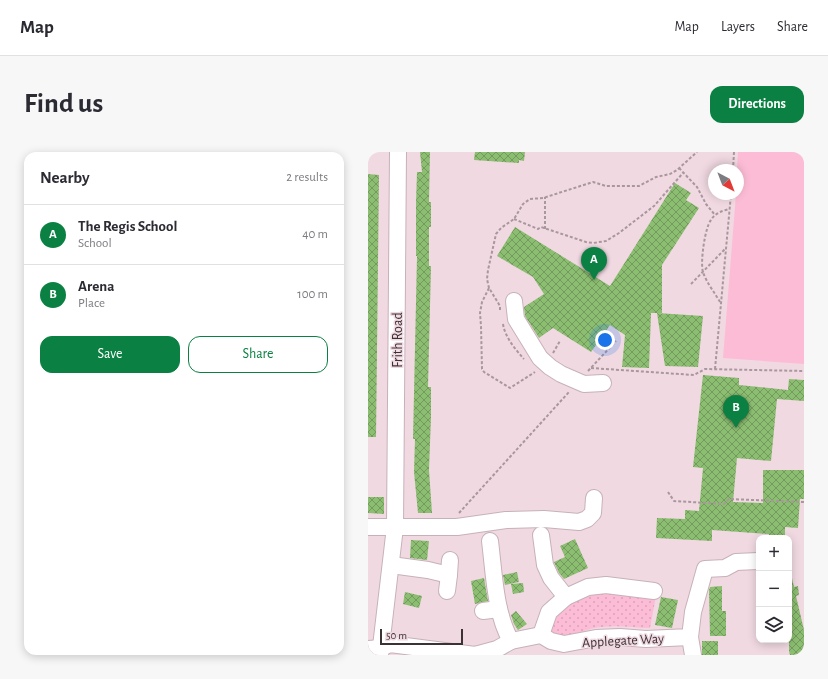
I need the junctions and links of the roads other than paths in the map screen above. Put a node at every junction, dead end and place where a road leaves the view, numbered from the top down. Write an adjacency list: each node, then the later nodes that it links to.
1 (398, 152): 6 (street, Frith Road)
2 (514, 302): 3 (street)
3 (603, 384)
4 (594, 498): 6 (street)
5 (368, 527): 6 (street)
6 (395, 527): 10 (street, Frith Road)
7 (541, 536): 13 (street)
8 (490, 541): 14 (street)
9 (756, 562): 17 (street)
10 (391, 565): 11 (street); 19 (street, Frith Road)
11 (448, 575)
12 (654, 591): 13 (street)
13 (566, 597): 16 (street)
14 (499, 609): 15 (street); 18 (street)
15 (483, 611)
16 (541, 635): 17 (street, Applegate Way); 18 (street)
17 (690, 637): 21 (street)
18 (511, 641): 20 (street)
19 (376, 651): 20 (street)
20 (444, 653)
21 (694, 655)

